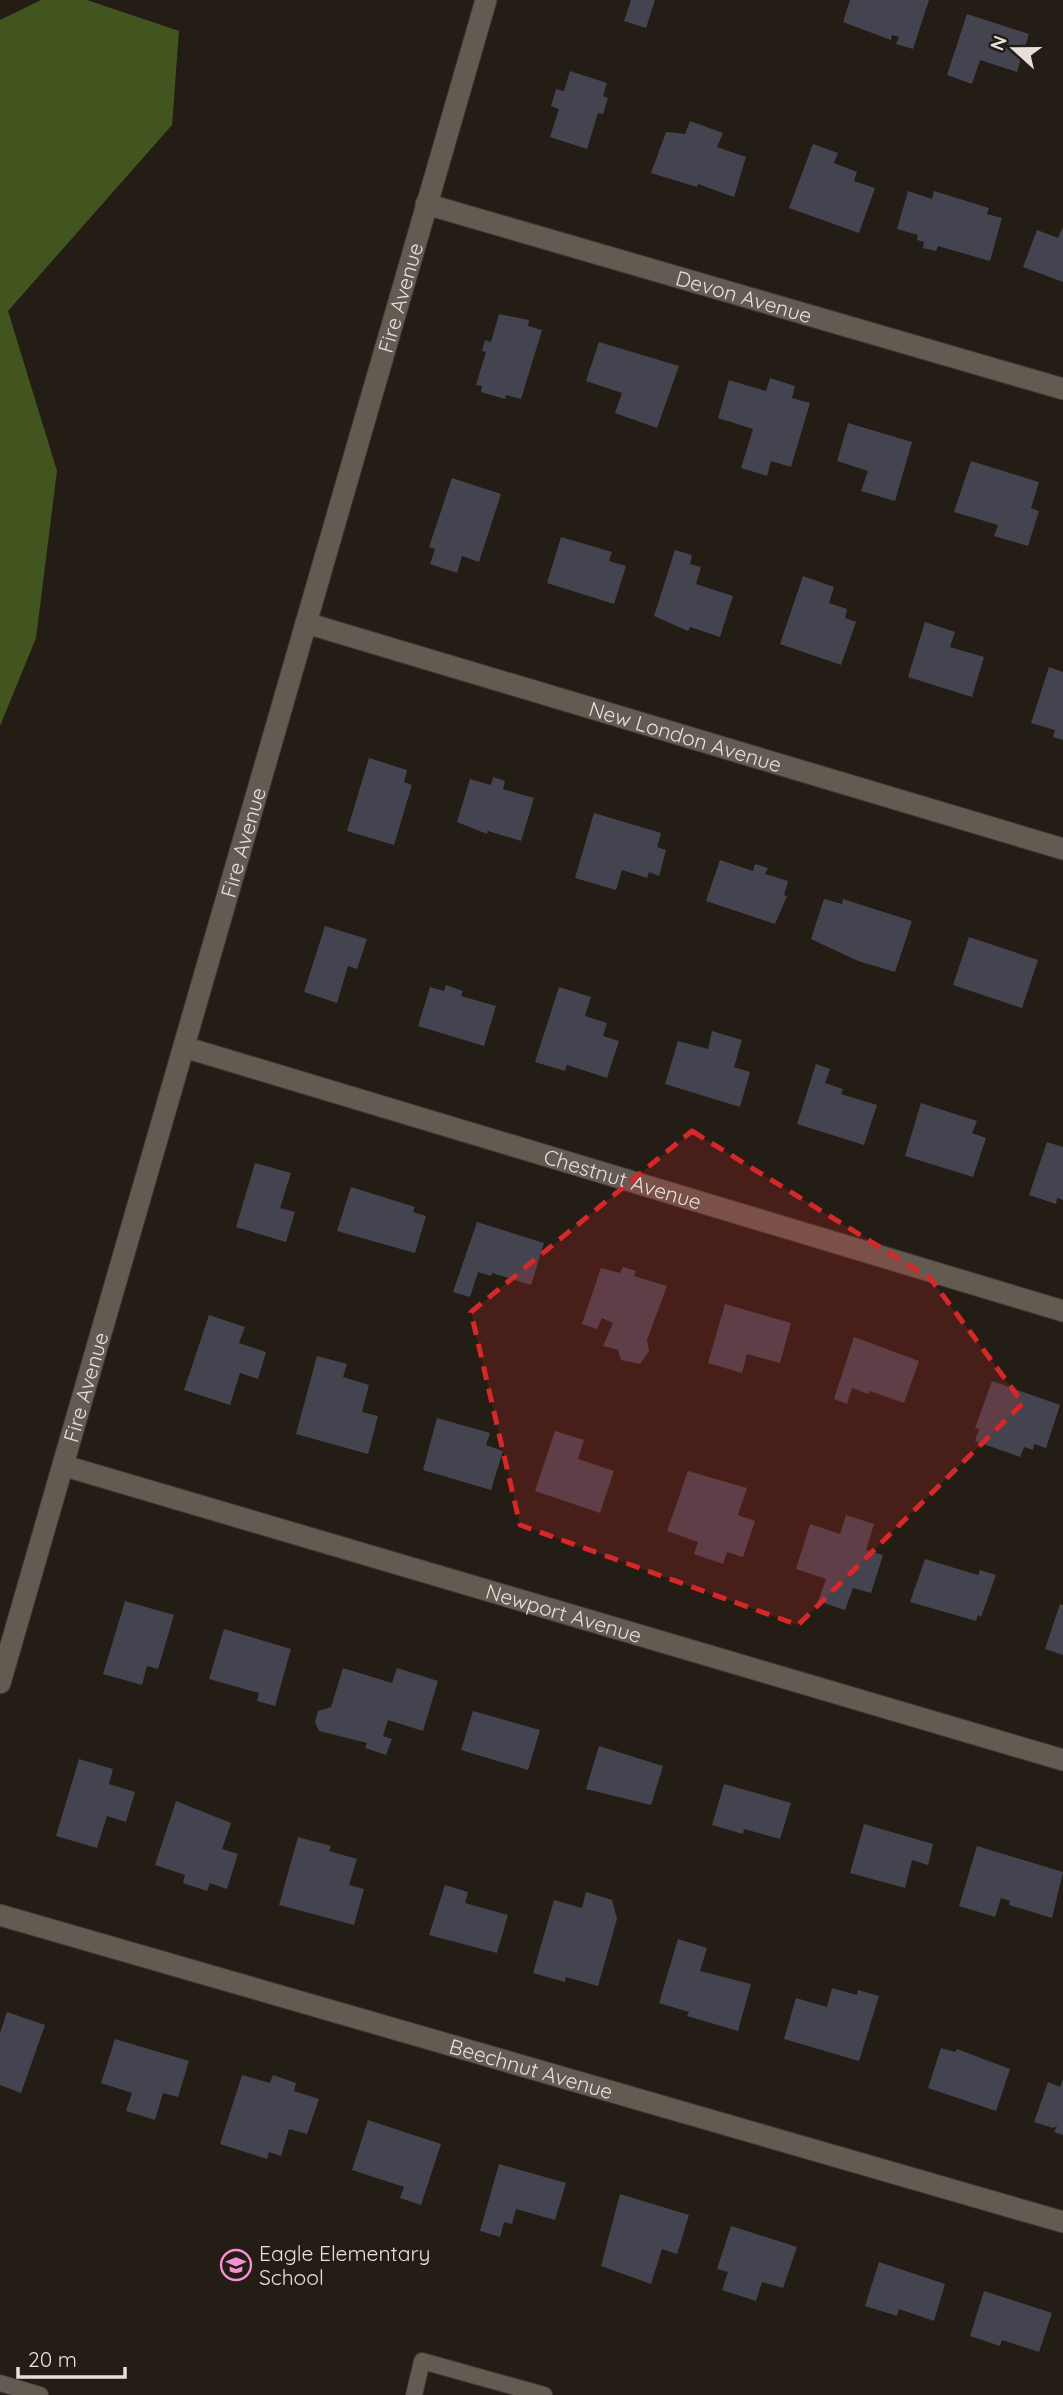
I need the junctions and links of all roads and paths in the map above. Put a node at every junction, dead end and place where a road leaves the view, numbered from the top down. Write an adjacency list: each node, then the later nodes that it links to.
1 (486, 0): 2 (street, Fire Avenue)
2 (426, 204): 3 (street, Devon Avenue); 4 (street, Fire Avenue)
3 (1063, 388)
4 (306, 623): 5 (street, New London Avenue); 6 (street, Fire Avenue)
5 (1063, 849)
6 (184, 1047): 7 (street, Chestnut Avenue); 8 (street, Fire Avenue)
7 (1063, 1311)
8 (65, 1466): 9 (street, Fire Avenue); 10 (street, Newport Avenue)
9 (0, 1683)
10 (1063, 1760)
11 (0, 1915): 12 (street, Beechnut Avenue)
12 (1063, 2222)
13 (0, 2383): 14 (lane)
14 (40, 2395)
15 (414, 2395): 16 (lane)
16 (544, 2395)

